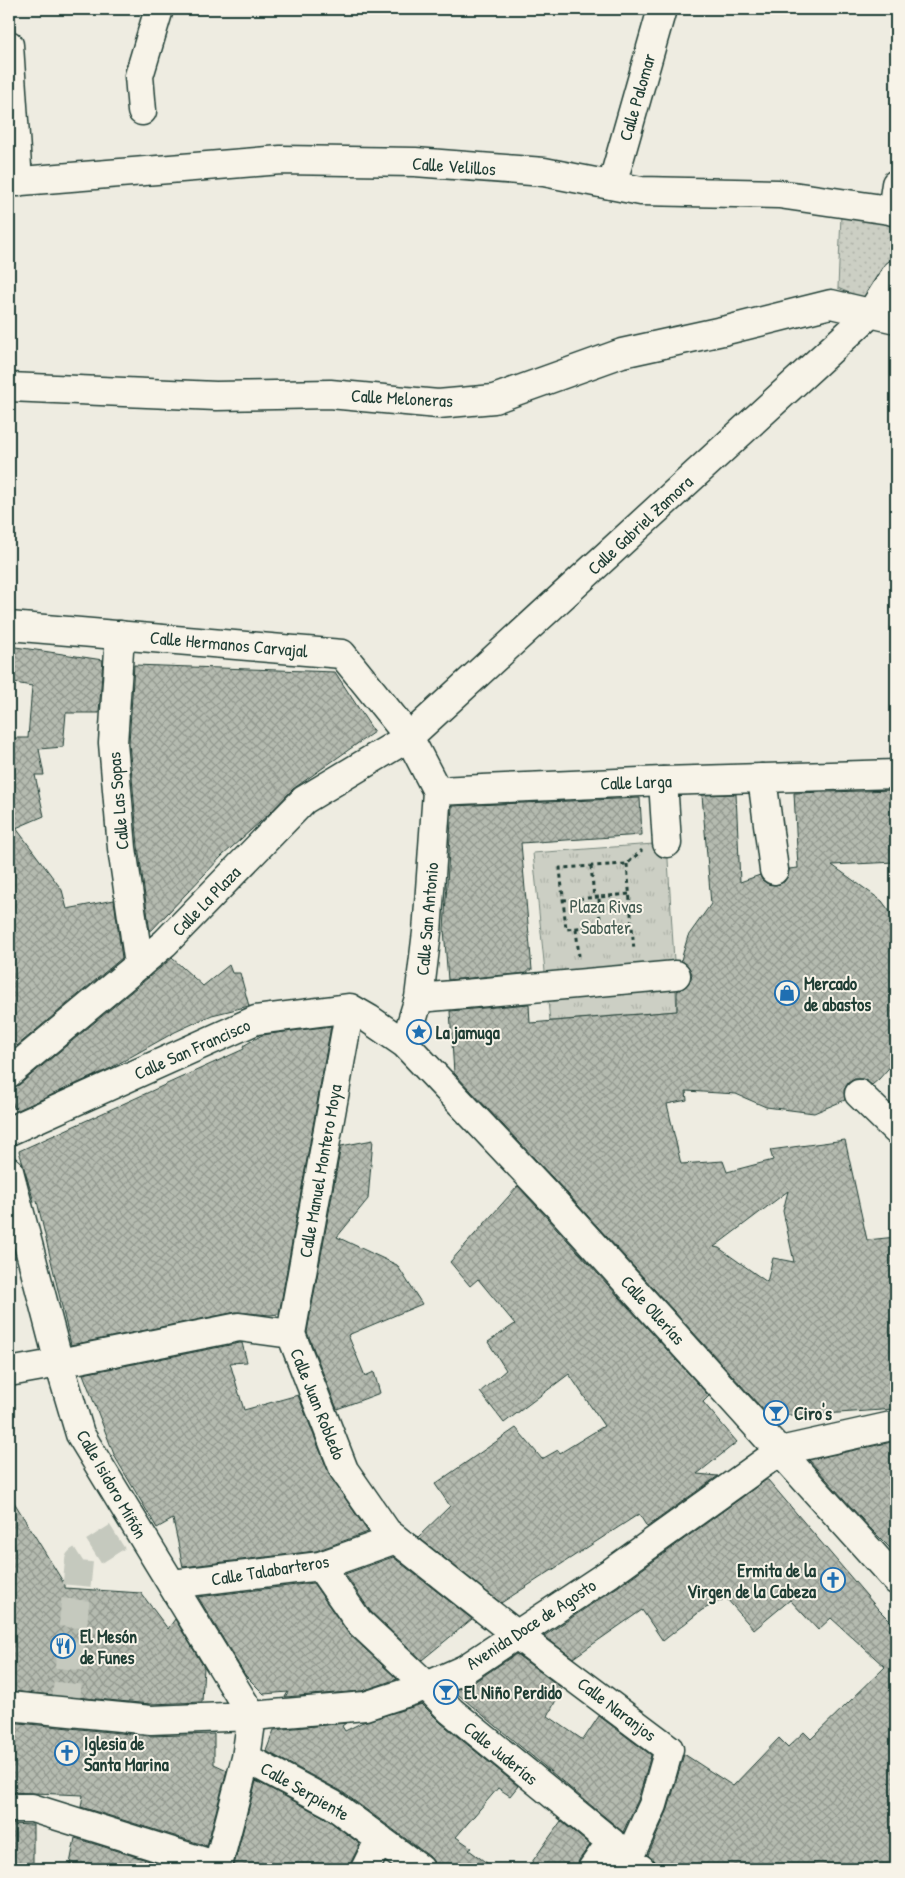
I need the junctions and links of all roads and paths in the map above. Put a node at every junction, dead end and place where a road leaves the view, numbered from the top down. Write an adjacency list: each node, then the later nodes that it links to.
1 (159, 9): 4 (street)
2 (662, 9): 7 (street, Calle Palomar)
3 (9, 45): 5 (street)
4 (142, 111)
5 (13, 182): 7 (street, Calle Velillos)
6 (896, 184): 8 (street)
7 (612, 185): 8 (street, Calle Velillos)
8 (894, 211)
9 (896, 274): 10 (street, Calle Gabriel Zamora)
10 (884, 316): 11 (street, Calle Meloneras); 14 (street, Calle Gabriel Zamora)
11 (9, 388)
12 (9, 626): 13 (street, Calle Hermanos Carvajal)
13 (120, 635): 14 (street, Calle Hermanos Carvajal); 26 (street, Calle Las Sopas)
14 (409, 737): 18 (street); 26 (street, Calle La Plaza)
15 (896, 774): 16 (street, Calle Larga)
16 (762, 778): 17 (street, Calle Larga); 21 (street)
17 (663, 781): 18 (street, Calle Larga); 19 (street)
18 (437, 791): 28 (street, Calle San Antonio)
19 (667, 843)
20 (591, 866): 22 (path); 23 (path); 24 (path)
21 (774, 870)
22 (629, 894): 23 (path); 25 (path)
23 (596, 897): 24 (path); 25 (path)
24 (563, 900): 25 (path)
25 (600, 926)
26 (139, 965): 31 (street, Calle La Plaza)
27 (676, 975): 28 (street)
28 (419, 998): 30 (street, Calle San Antonio)
29 (350, 1008): 30 (street); 34 (street, Calle San Francisco); 36 (street, Calle Manuel Montero Moya)
30 (405, 1044): 40 (street, Calle Ollerías)
31 (9, 1074)
32 (859, 1094): 33 (street)
33 (896, 1130)
34 (9, 1132)
35 (9, 1170): 37 (street, Calle Isidoro Miñón)
36 (290, 1334): 37 (street, Calle Juan Robledo); 41 (street, Calle Juan Robledo)
37 (59, 1363): 38 (street, Calle Juan Robledo); 44 (street, Calle Isidoro Miñón)
38 (9, 1372)
39 (896, 1425): 40 (street)
40 (780, 1451): 43 (street, Calle Ollerías); 45 (street, Avenida Doce de Agosto)
41 (396, 1539): 42 (street, Calle Talabarteros); 45 (street, Calle Juan Robledo)
42 (320, 1566): 44 (street, Calle Talabarteros); 46 (street, Calle Juderías)
43 (896, 1580)
44 (172, 1584): 48 (street, Calle Isidoro Miñón)
45 (517, 1635): 46 (street, Avenida Doce de Agosto); 52 (street, Calle Naranjos)
46 (427, 1686): 48 (street, Avenida Doce de Agosto); 52 (street, Calle Juderías)
47 (9, 1706): 48 (street, Avenida Doce de Agosto)
48 (252, 1716): 49 (street, Calle Serpiente)
49 (246, 1758): 51 (street, Calle Serpiente); 53 (street)
50 (9, 1808): 53 (street)
51 (380, 1839): 54 (street); 55 (street, Calle Serpiente)
52 (627, 1857): 56 (street)
53 (218, 1868)
54 (365, 1869)
55 (420, 1869)
56 (592, 1869)

